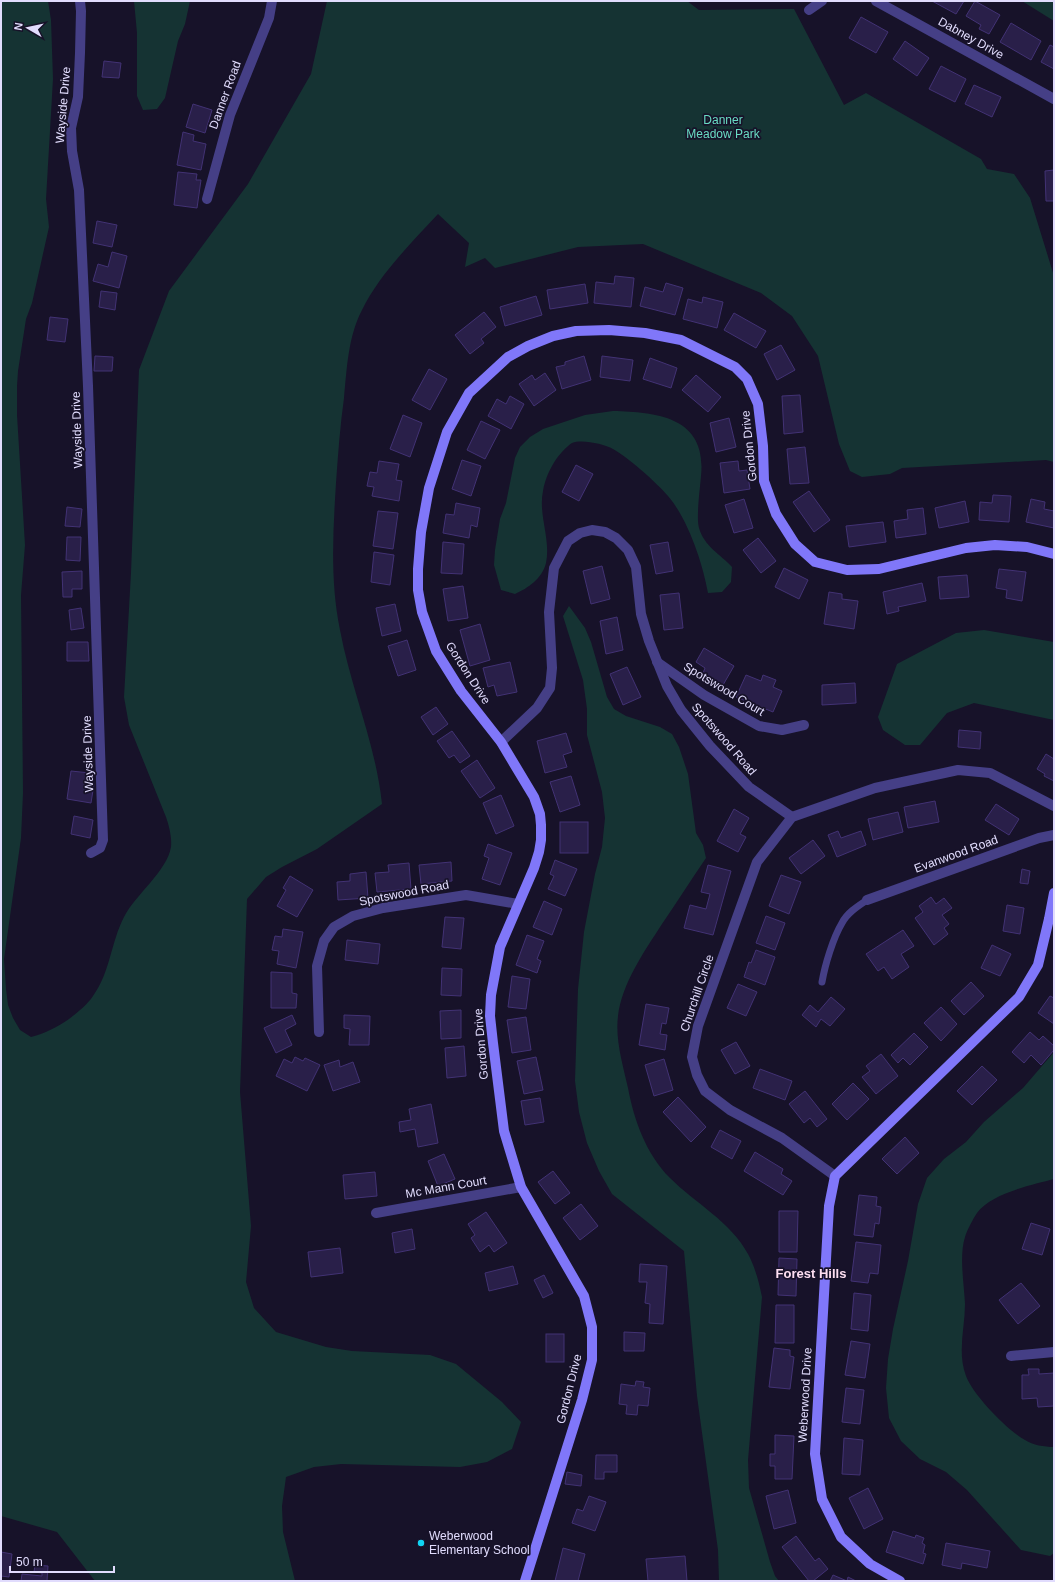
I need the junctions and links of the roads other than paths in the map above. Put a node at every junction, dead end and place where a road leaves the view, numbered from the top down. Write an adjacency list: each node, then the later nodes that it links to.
1 (80, 1): 15 (street, Wayside Drive)
2 (272, 1): 7 (street, Danner Road)
3 (822, 1): 5 (street)
4 (876, 1): 6 (street, Dabney Drive)
5 (809, 10)
6 (1054, 98)
7 (207, 198)
8 (1054, 554): 11 (street, Gordon Drive)
9 (657, 662): 10 (street, Spotswood Court); 11 (street, Spotswood Road); 13 (street, Spotswood Road)
10 (804, 725)
11 (501, 742): 18 (street, Gordon Drive)
12 (1054, 806): 13 (street)
13 (792, 817): 21 (street, Churchill Circle)
14 (1054, 835): 17 (street, Evanwood Road)
15 (91, 853)
16 (1054, 893): 21 (street)
17 (867, 900): 19 (lane)
18 (518, 904): 20 (street, Spotswood Road); 22 (street, Gordon Drive)
19 (822, 982)
20 (319, 1032)
21 (835, 1176): 27 (street, Weberwood Drive)
22 (521, 1187): 23 (street, Mc Mann Court); 26 (street, Gordon Drive)
23 (376, 1213)
24 (1054, 1352): 25 (street)
25 (1011, 1356)
26 (525, 1581)
27 (900, 1581)

